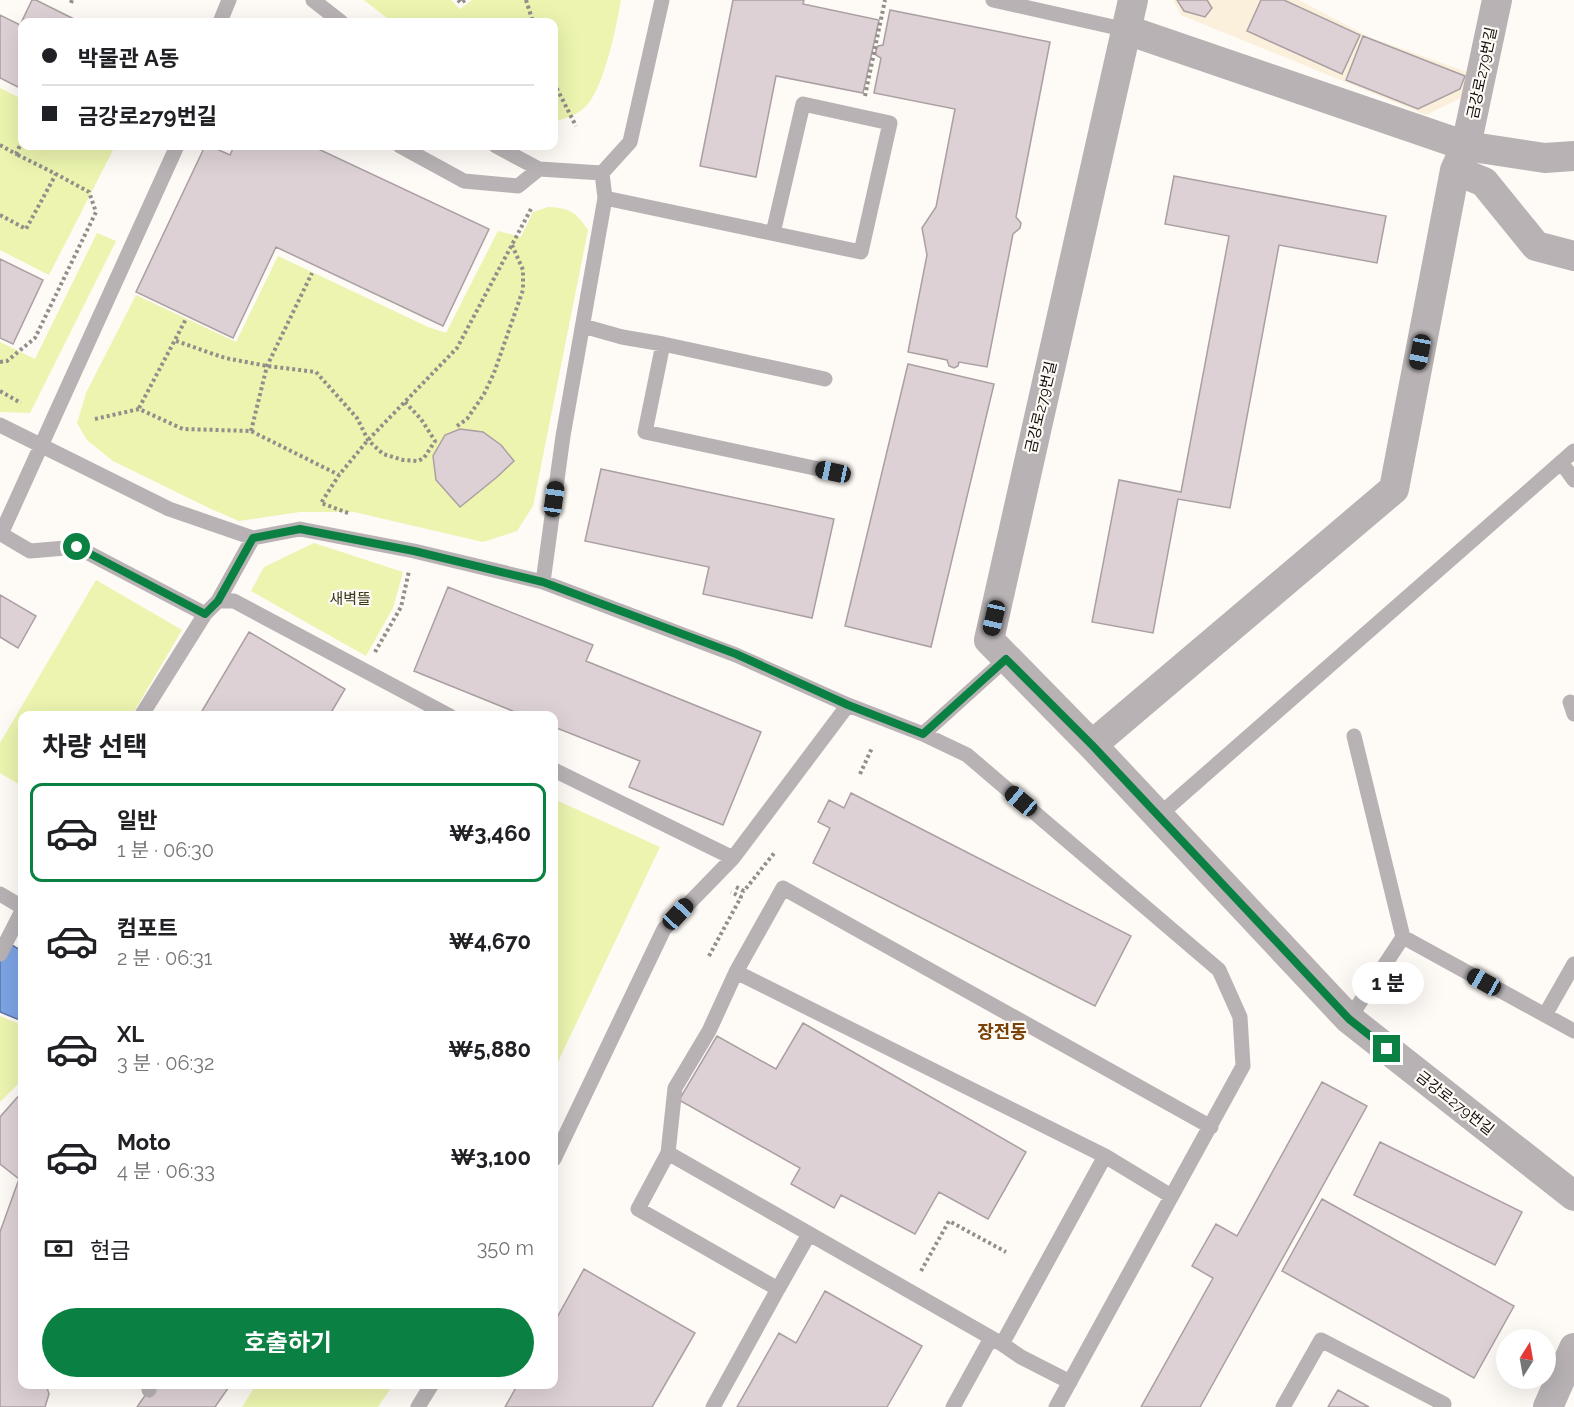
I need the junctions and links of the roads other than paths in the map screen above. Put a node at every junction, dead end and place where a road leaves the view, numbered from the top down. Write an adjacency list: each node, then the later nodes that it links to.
1 (229, 0): 7 (lane)
2 (313, 0): 8 (lane)
3 (662, 0): 16 (lane)
4 (993, 0): 9 (lane)
5 (1133, 0): 9 (street, 금강로279번길)
6 (1497, 0): 14 (street, 금강로279번길)
7 (222, 18)
8 (336, 18)
9 (1127, 30): 14 (street); 33 (street, 금강로279번길)
10 (175, 150): 24 (lane)
11 (407, 150): 15 (lane)
12 (503, 150): 15 (lane)
13 (1574, 156): 14 (street)
14 (1461, 158): 19 (street); 39 (street, 금강로279번길)
15 (539, 169): 16 (lane)
16 (602, 173): 17 (lane)
17 (605, 198): 18 (lane); 20 (lane)
18 (773, 233): 18 (lane)
19 (1574, 256)
20 (583, 326): 21 (lane); 30 (lane)
21 (663, 344): 22 (lane); 27 (lane)
22 (825, 379)
23 (0, 425): 24 (lane)
24 (41, 446): 29 (lane); 32 (lane)
25 (1574, 451): 26 (lane)
26 (1561, 462): 28 (lane); 41 (lane)
27 (833, 472)
28 (1574, 480)
29 (253, 538): 30 (lane); 31 (lane)
30 (543, 582): 34 (lane)
31 (218, 601): 32 (lane); 36 (lane)
32 (205, 614): 35 (lane)
33 (1006, 659): 37 (lane); 39 (street, 금강로279번길)
34 (848, 705): 37 (lane); 42 (lane)
35 (144, 711)
36 (441, 711)
37 (923, 734): 53 (lane)
38 (1354, 736): 46 (lane)
39 (1092, 745): 41 (street, 금강로279번길)
40 (558, 772): 42 (lane)
41 (1158, 816): 51 (street, 금강로279번길)
42 (733, 858): 54 (lane)
43 (0, 894): 44 (lane)
44 (18, 906)
45 (18, 917): 47 (lane)
46 (1403, 938): 50 (lane); 51 (lane)
47 (3, 948)
48 (1574, 964): 50 (lane)
49 (736, 972): 53 (lane); 55 (lane); 56 (lane)
50 (1545, 1015): 52 (lane)
51 (1349, 1019): 58 (street, 금강로279번길)
52 (1574, 1031)
53 (1211, 1127): 57 (lane)
54 (558, 1133)
55 (668, 1153): 59 (lane); 60 (lane)
56 (1105, 1156): 57 (lane); 61 (lane)
57 (1171, 1196): 63 (lane)
58 (1574, 1196)
59 (809, 1234): 60 (lane); 61 (lane)
60 (778, 1289): 68 (lane)
61 (996, 1341): 63 (lane); 69 (lane)
62 (1574, 1348): 66 (street)
63 (1070, 1382): 70 (lane)
64 (429, 1389): 67 (lane)
65 (1444, 1404): 71 (lane)
66 (1550, 1406)
67 (418, 1407)
68 (713, 1407)
69 (953, 1407)
70 (1056, 1407)
71 (1283, 1407)

